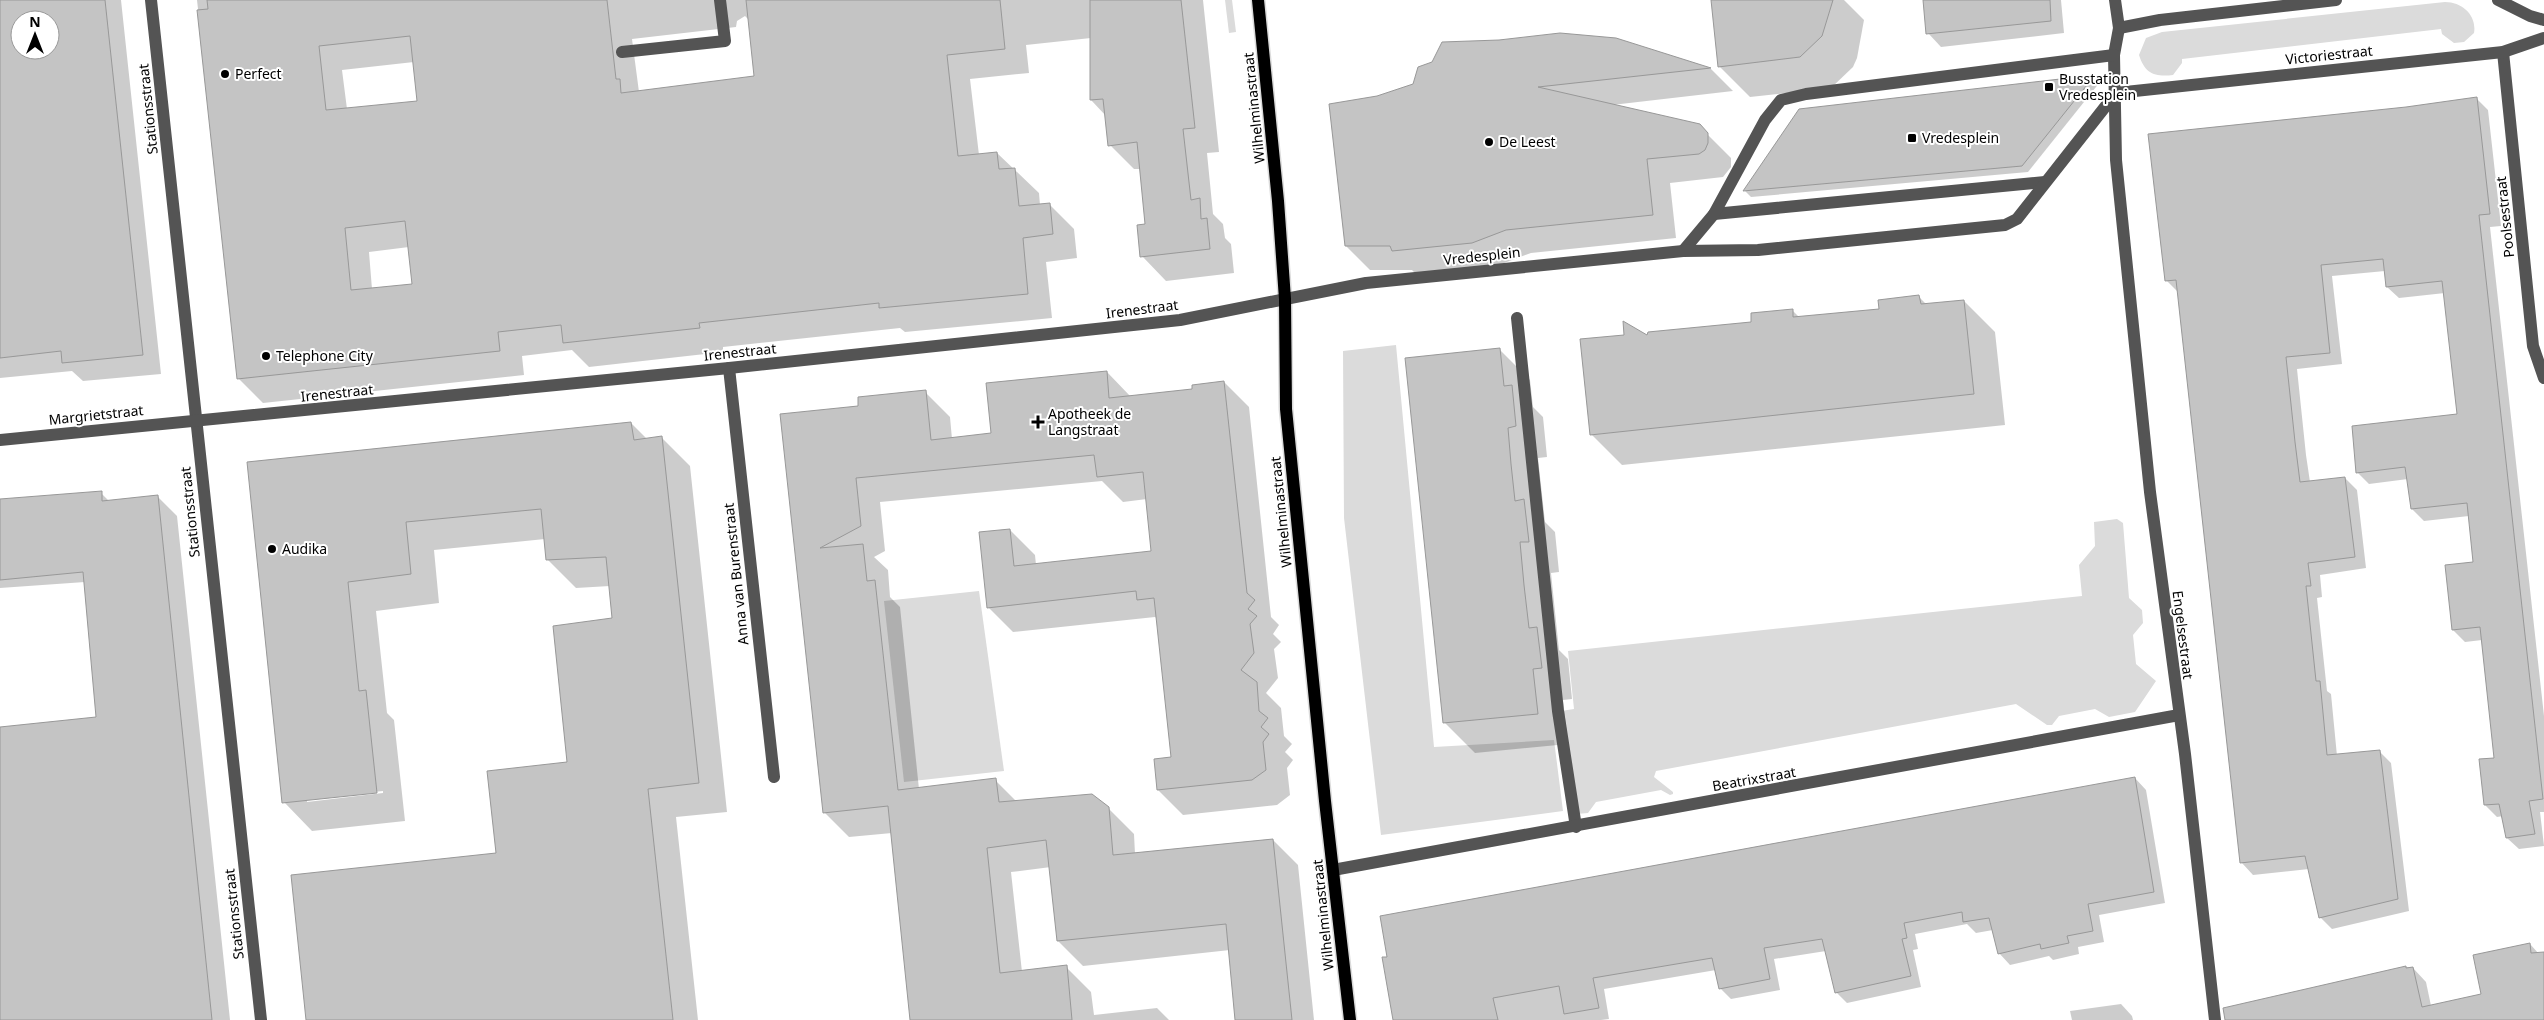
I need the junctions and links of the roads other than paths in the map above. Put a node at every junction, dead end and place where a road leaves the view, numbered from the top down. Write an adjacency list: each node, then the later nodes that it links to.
1 (151, 0): 21 (street, Stationsstraat)
2 (720, 0): 10 (street)
3 (1258, 0): 17 (main road, Wilhelminastraat)
4 (2115, 0): 8 (street)
5 (2336, 0): 8 (street)
6 (2498, 0): 7 (street)
7 (2544, 20)
8 (2119, 28): 12 (street)
9 (2544, 38): 11 (street, Victoriestraat)
10 (622, 52)
11 (2503, 52): 13 (street, Victoriestraat); 20 (street, Poolsestraat)
12 (2114, 56): 13 (street); 15 (street)
13 (2116, 93): 14 (street, Vredesplein); 23 (street, Engelsestraat)
14 (2045, 182): 15 (street); 16 (street, Vredesplein)
15 (1714, 214): 16 (street)
16 (1683, 251): 17 (street, Vredesplein)
17 (1285, 299): 19 (street, Irenestraat); 26 (main road, Wilhelminastraat)
18 (1517, 318): 25 (street)
19 (729, 368): 21 (street, Irenestraat); 24 (street, Anna van Burenstraat)
20 (2544, 378)
21 (196, 421): 22 (street, Margrietstraat); 27 (street, Stationsstraat)
22 (0, 440)
23 (2179, 715): 25 (street, Beatrixstraat); 29 (street, Engelsestraat)
24 (774, 777)
25 (1576, 827): 26 (street, Beatrixstraat)
26 (1333, 870): 28 (main road, Wilhelminastraat)
27 (261, 1020)
28 (1350, 1020)
29 (2215, 1020)

